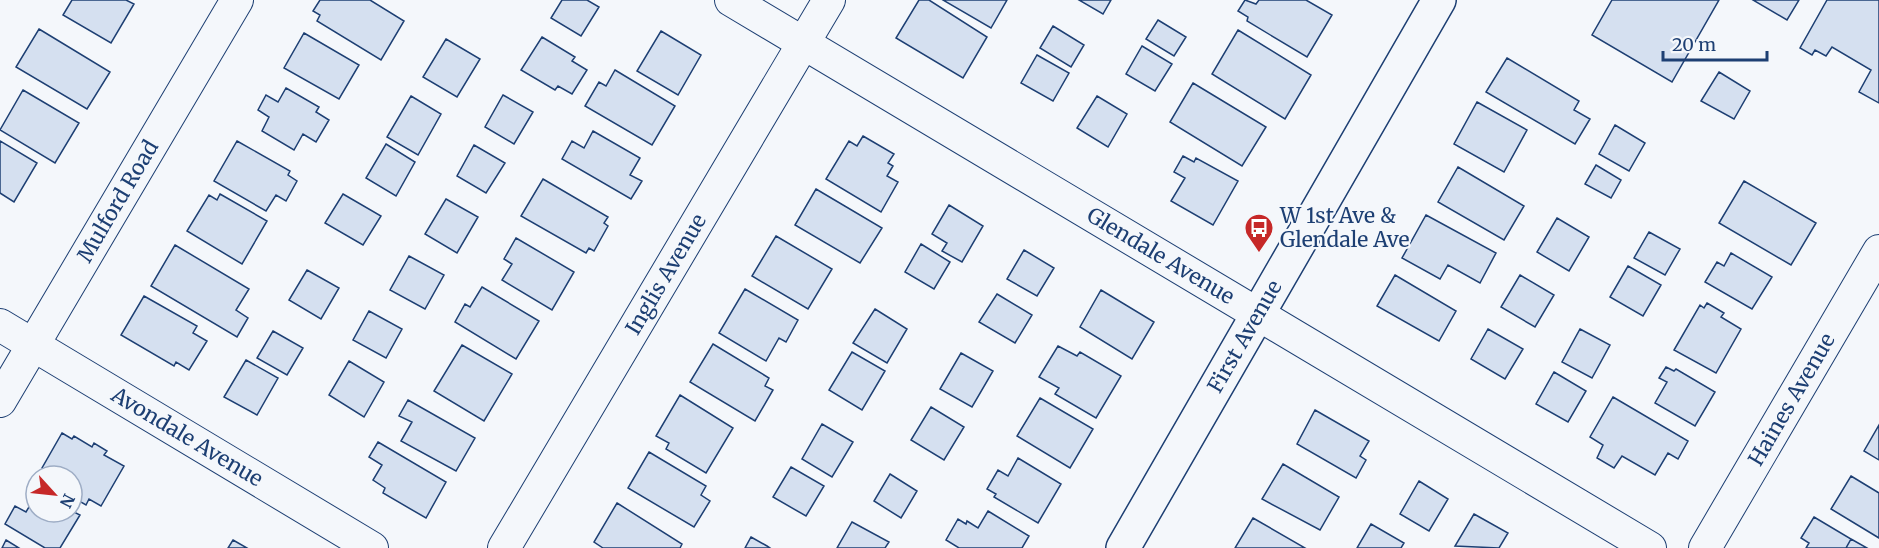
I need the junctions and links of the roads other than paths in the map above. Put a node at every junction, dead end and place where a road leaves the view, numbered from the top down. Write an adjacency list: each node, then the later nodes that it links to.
1 (237, 0): 9 (street, Mulford Road)
2 (731, 0): 5 (street, Glendale Avenue)
3 (829, 0): 5 (street, Inglis Avenue)
4 (1439, 0): 7 (street, First Avenue)
5 (804, 43): 7 (street, Glendale Avenue); 12 (street, Inglis Avenue)
6 (1879, 251): 15 (street, Haines Avenue)
7 (1258, 315): 13 (street, First Avenue); 14 (street, Glendale Avenue)
8 (0, 325): 9 (street, Avondale Avenue)
9 (33, 345): 10 (street, Mulford Road); 11 (street, Avondale Avenue)
10 (0, 401)
11 (372, 548)
12 (504, 548)
13 (1123, 548)
14 (1650, 548)
15 (1705, 548)

